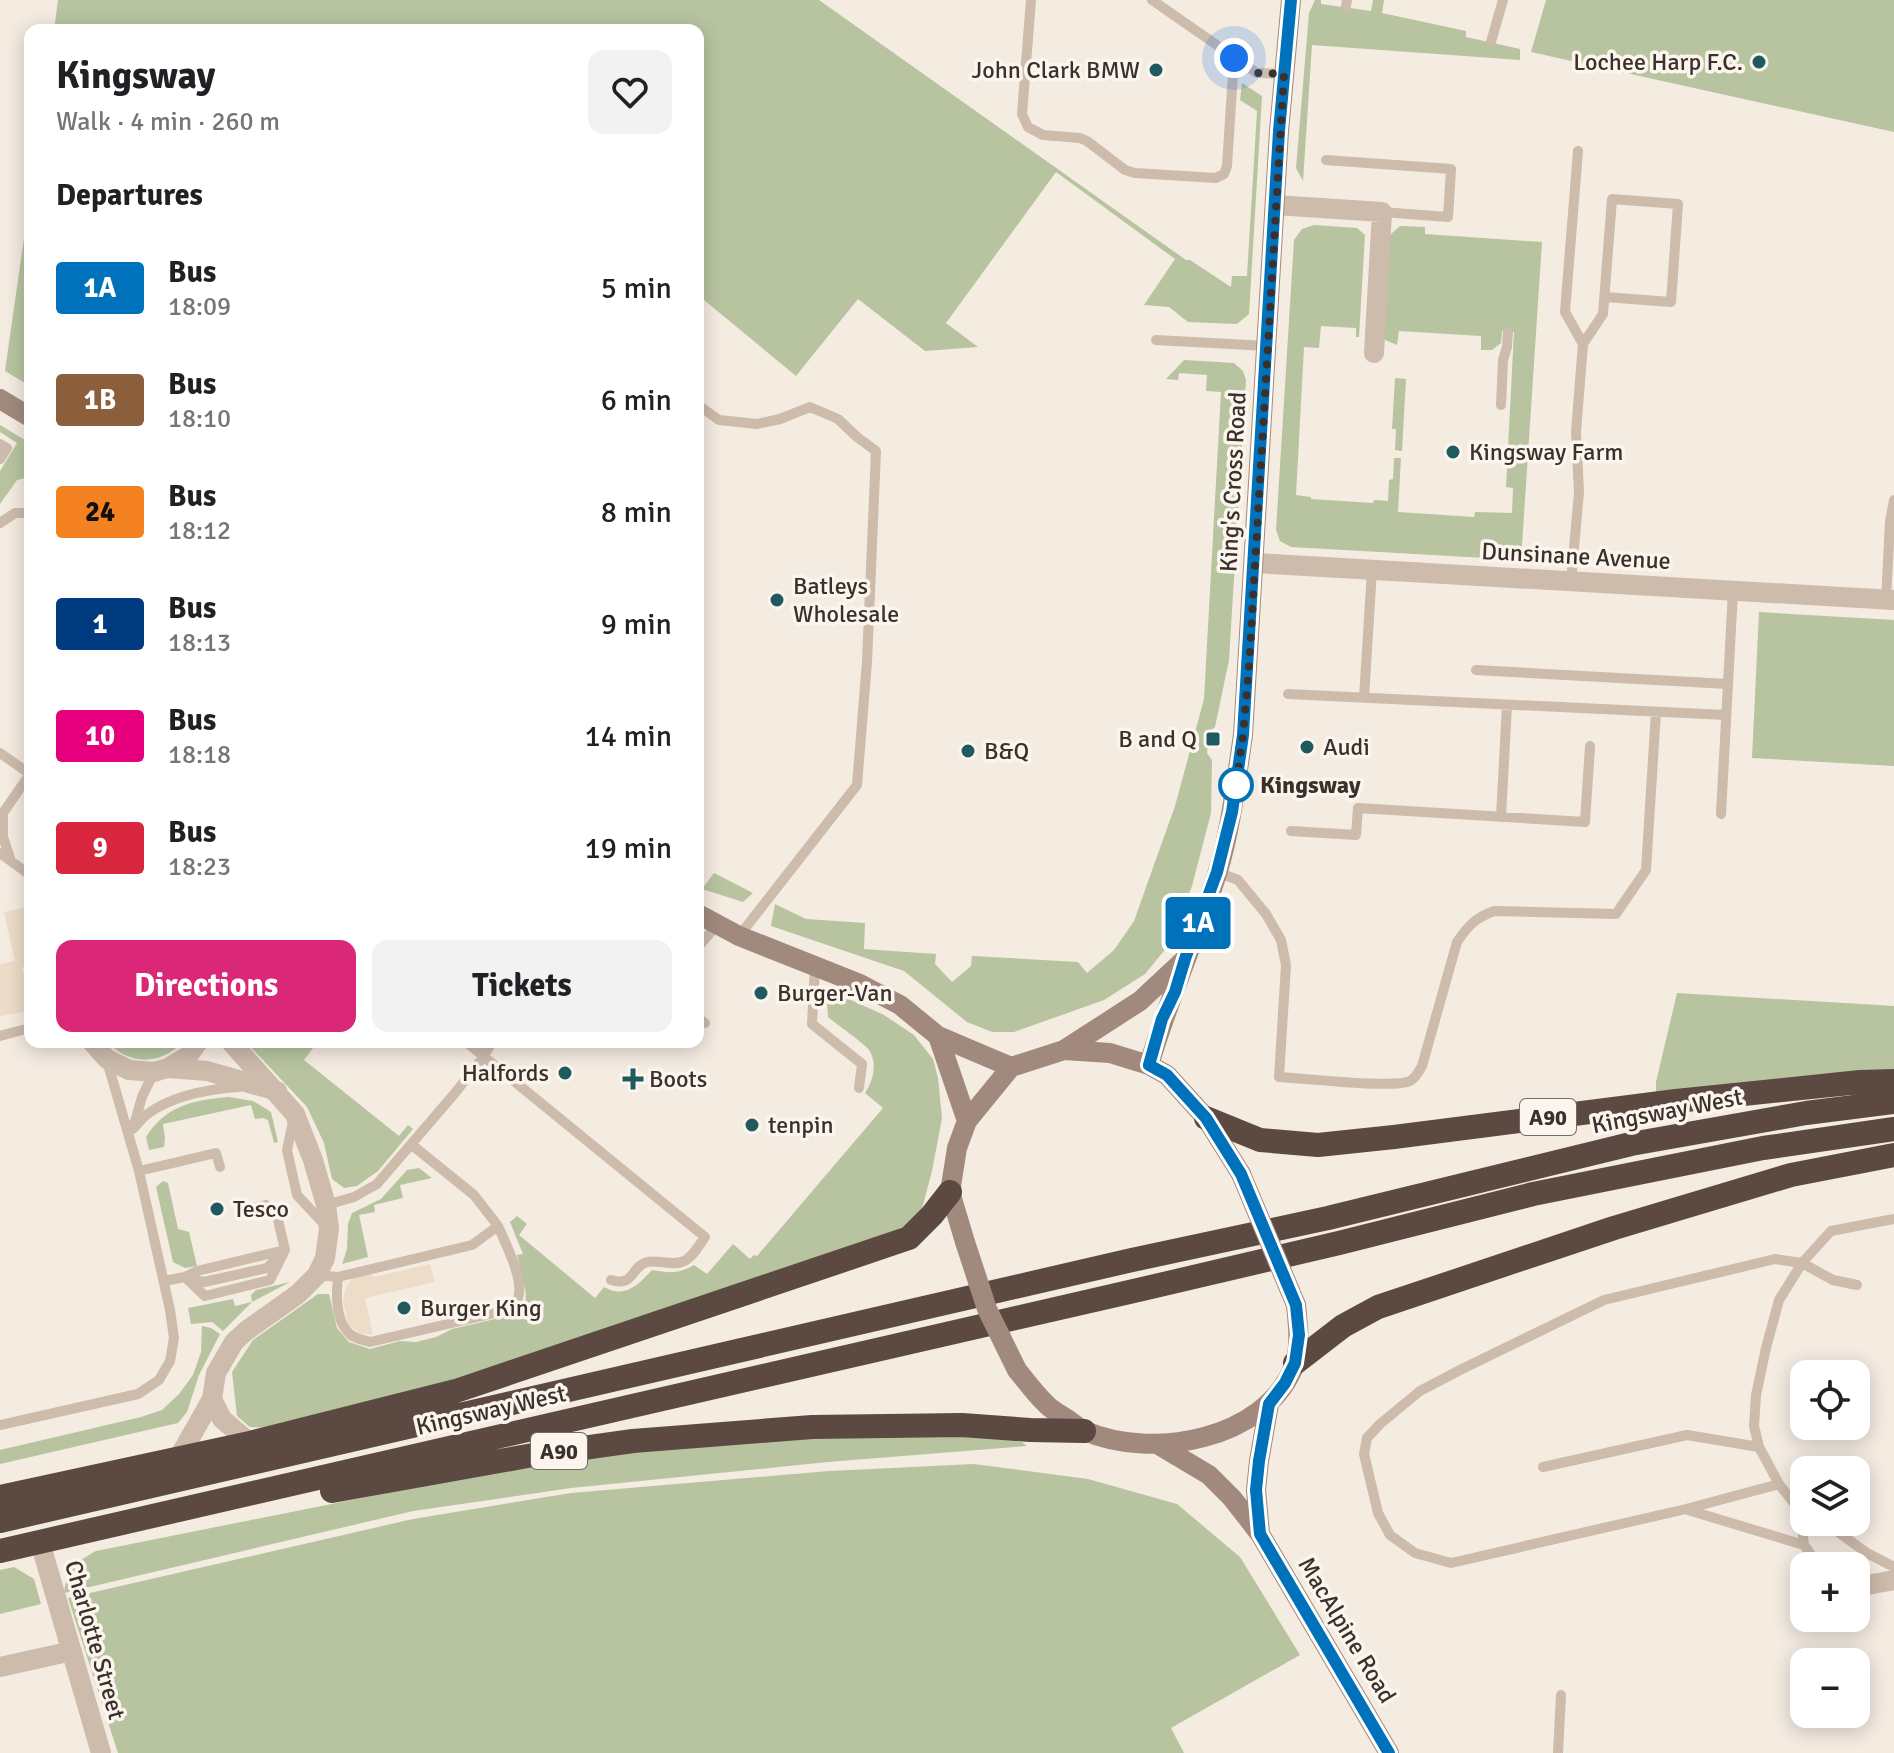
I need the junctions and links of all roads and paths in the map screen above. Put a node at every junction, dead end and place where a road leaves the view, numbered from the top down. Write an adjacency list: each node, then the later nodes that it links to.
1 (1031, 0): 7 (lane)
2 (1152, 0): 7 (lane)
3 (1281, 0): 4 (street)
4 (1291, 0): 8 (street, King's Cross Road)
5 (1503, 0): 6 (lane)
6 (1491, 42)
7 (1234, 58): 8 (lane)
8 (1284, 74): 11 (street, King's Cross Road)
9 (1578, 151): 16 (lane)
10 (1326, 160): 12 (lane)
11 (1275, 205): 12 (street); 17 (street, King's Cross Road)
12 (1382, 212): 18 (street)
13 (1605, 297): 13 (lane); 16 (lane)
14 (1508, 332): 20 (lane)
15 (1156, 340): 17 (lane)
16 (1583, 344): 31 (lane)
17 (1267, 346): 29 (street, King's Cross Road)
18 (1374, 353)
19 (0, 399): 22 (street)
20 (1501, 405)
21 (704, 409): 56 (lane)
22 (24, 413)
23 (0, 444): 24 (lane)
24 (0, 459)
25 (1894, 500): 27 (lane)
26 (24, 513): 28 (lane)
27 (1892, 522): 33 (lane)
28 (0, 523)
29 (1255, 563): 30 (street, Dunsinane Avenue); 53 (street, King's Cross Road)
30 (1372, 570): 31 (street, Dunsinane Avenue); 37 (lane)
31 (1571, 582): 32 (street, Dunsinane Avenue)
32 (1733, 591): 33 (street, Dunsinane Avenue); 35 (lane)
33 (1890, 600)
34 (1476, 670): 35 (lane)
35 (1728, 684): 40 (lane)
36 (1288, 694): 37 (lane)
37 (1364, 697): 38 (lane)
38 (1507, 705): 39 (lane); 47 (lane)
39 (1656, 712): 40 (lane); 53 (lane)
40 (1726, 715): 46 (lane)
41 (1590, 746): 47 (lane)
42 (0, 753): 43 (lane)
43 (24, 770)
44 (24, 783): 45 (lane)
45 (2, 814): 50 (lane)
46 (1721, 814)
47 (1501, 817): 48 (lane)
48 (1291, 831)
49 (0, 853): 50 (lane)
50 (11, 861): 51 (lane); 52 (lane)
51 (0, 870)
52 (24, 871)
53 (1217, 872): 58 (street, King's Cross Road)
54 (704, 917): 55 (street)
55 (717, 925): 56 (street); 57 (lane)
56 (739, 936): 59 (street)
57 (704, 940)
58 (1185, 959): 68 (street); 71 (street, King's Cross Road)
59 (815, 966): 62 (street); 76 (lane)
60 (24, 1030): 61 (lane)
61 (0, 1036)
62 (938, 1036): 72 (street); 80 (street)
63 (97, 1048): 70 (street)
64 (194, 1048): 73 (street)
65 (236, 1048): 75 (street)
66 (474, 1048): 69 (lane)
67 (489, 1048): 69 (lane)
68 (1064, 1050): 71 (street); 72 (street)
69 (484, 1056): 83 (lane); 98 (lane)
70 (107, 1059): 73 (street); 82 (lane)
71 (1149, 1065): 79 (street)
72 (1011, 1067): 80 (street)
73 (161, 1070): 75 (street); 82 (lane)
74 (1894, 1081): 79 (highway, A90)
75 (267, 1088): 78 (street); 82 (lane)
76 (859, 1088)
77 (1894, 1102): 115 (highway, Kingsway West / A90)
78 (295, 1114): 88 (street); 92 (lane)
79 (1206, 1118): 101 (street, bridge)
80 (967, 1121): 87 (street)
81 (1894, 1129): 119 (highway, Kingsway West / A90)
82 (132, 1135): 86 (lane)
83 (412, 1145): 88 (lane); 91 (lane)
84 (1894, 1155): 101 (highway)
85 (220, 1167): 86 (lane)
86 (139, 1171): 99 (lane)
87 (950, 1192): 105 (street, bridge); 106 (highway)
88 (326, 1205): 92 (street)
89 (240, 1211): 93 (lane)
90 (1894, 1219): 94 (lane)
91 (498, 1226): 97 (lane); 97 (lane)
92 (329, 1229): 95 (street)
93 (285, 1250): 96 (lane); 96 (lane)
94 (1802, 1263): 100 (lane); 108 (lane); 114 (lane)
95 (317, 1275): 97 (lane); 102 (street)
96 (185, 1277): 99 (lane)
97 (338, 1277)
98 (611, 1280)
99 (164, 1281): 104 (lane)
100 (1857, 1285)
101 (1295, 1363): 103 (street)
102 (212, 1399): 106 (street); 109 (street)
103 (1269, 1404): 107 (street); 116 (street, MacAlpine Road)
104 (0, 1425)
105 (1084, 1431): 107 (street); 119 (highway, A90)
106 (250, 1443): 109 (highway)
107 (1157, 1444): 116 (street, MacAlpine Road)
108 (1759, 1447): 110 (lane); 111 (lane)
109 (178, 1459): 112 (highway)
110 (1543, 1467)
111 (1779, 1484): 113 (lane); 114 (lane)
112 (0, 1497)
113 (1790, 1497)
114 (1686, 1509): 120 (lane)
115 (0, 1521)
116 (1260, 1534): 129 (street, MacAlpine Road)
117 (1803, 1536): 120 (lane)
118 (1843, 1536): 123 (lane)
119 (40, 1542): 121 (highway, Kingsway West / A90); 126 (street, Charlotte Street)
120 (1804, 1545): 122 (lane)
121 (0, 1551)
122 (1809, 1552)
123 (1894, 1567)
124 (1894, 1580): 125 (street)
125 (1870, 1584)
126 (72, 1651): 127 (street); 130 (street, Charlotte Street)
127 (0, 1667)
128 (1561, 1695): 131 (lane)
129 (1382, 1750)
130 (101, 1753)
131 (1558, 1753)

